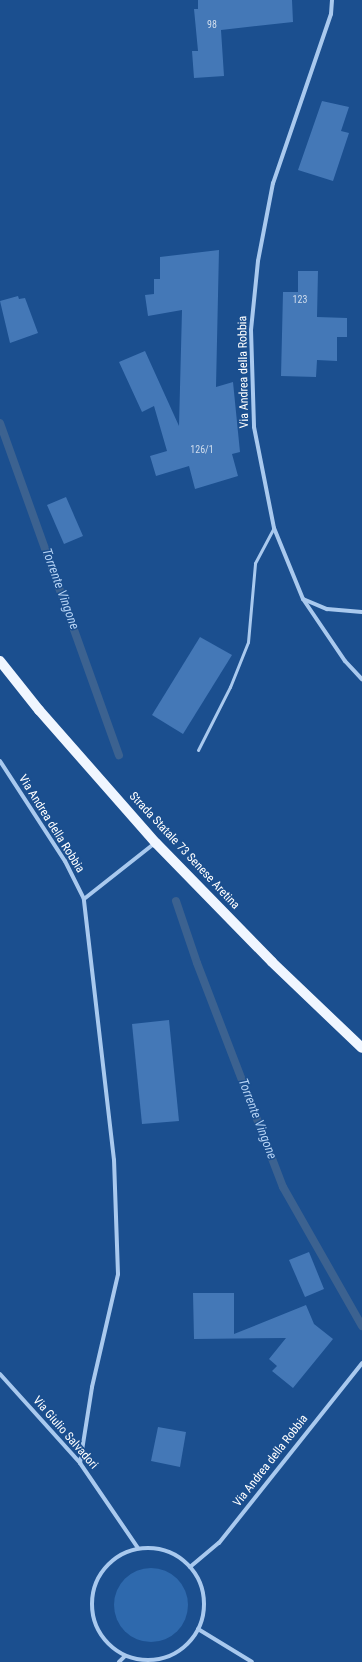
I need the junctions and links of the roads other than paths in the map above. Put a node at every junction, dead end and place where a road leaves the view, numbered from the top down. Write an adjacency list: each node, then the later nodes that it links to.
1 (332, 0): 2 (street, Via Andrea della Robbia)
2 (274, 528): 3 (street, Via Andrea della Robbia); 7 (lane)
3 (303, 599): 4 (street); 6 (street, Via Andrea della Robbia)
4 (362, 612)
5 (0, 661): 9 (main road, Strada Statale 73 Senese Aretina)
6 (362, 679)
7 (198, 750)
8 (0, 761): 10 (street, Via Andrea della Robbia)
9 (156, 843): 10 (street); 11 (main road, Strada Statale 73 Senese Aretina)
10 (84, 899): 14 (street)
11 (362, 1048)
12 (362, 1363): 16 (street, Via Andrea della Robbia)
13 (0, 1374): 14 (street, Via Giulio Salvadori)
14 (80, 1463): 15 (street, Via Giulio Salvadori)
15 (138, 1548): 16 (street); 18 (street)
16 (190, 1567): 17 (street)
17 (198, 1629): 18 (street); 20 (street)
18 (125, 1656): 19 (street)
19 (119, 1662)
20 (252, 1662)

